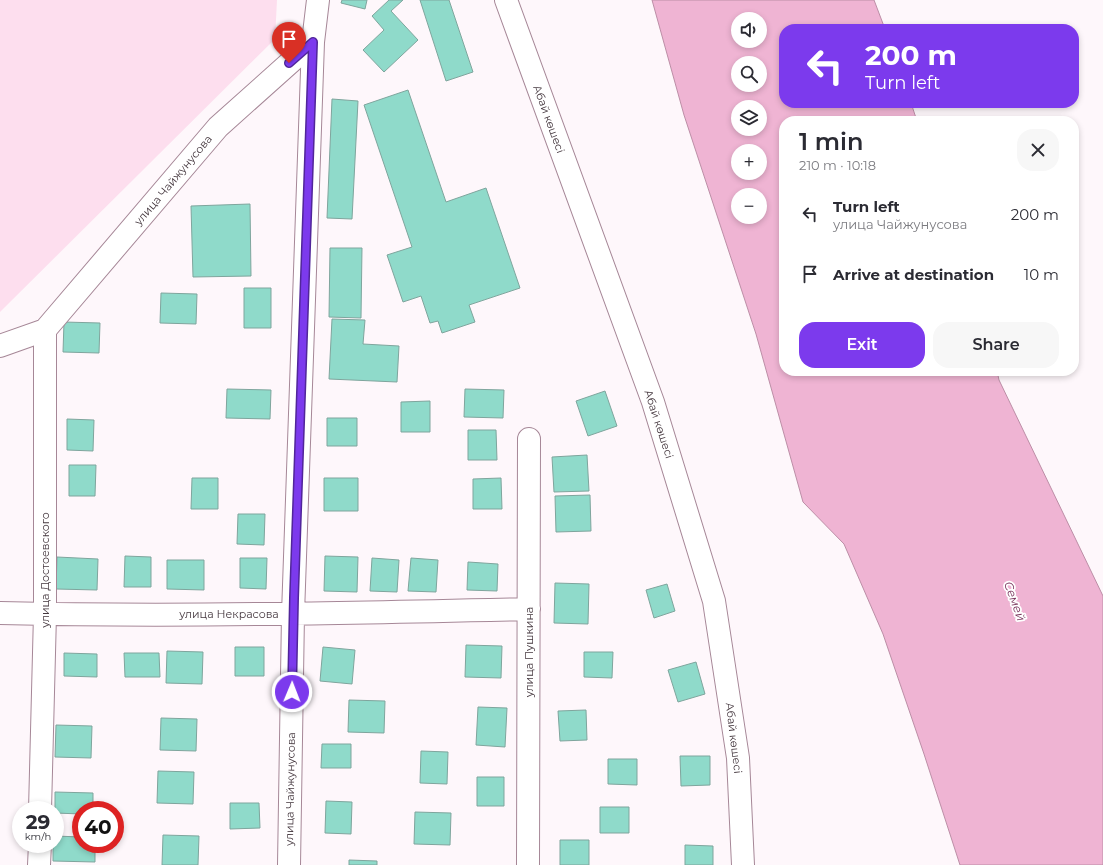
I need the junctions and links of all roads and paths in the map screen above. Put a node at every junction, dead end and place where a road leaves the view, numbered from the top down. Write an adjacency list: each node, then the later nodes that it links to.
1 (318, 0): 3 (street, улица Чайжунусова)
2 (506, 0): 16 (street, Абай көшесі)
3 (313, 42): 4 (street, улица Чайжунусова); 10 (street, улица Чайжунусова)
4 (45, 330): 5 (street); 9 (street, улица Достоевского)
5 (0, 346)
6 (529, 439): 7 (street, улица Пушкина)
7 (529, 609): 10 (street, улица Некрасова); 15 (street, улица Пушкина)
8 (0, 613): 9 (street, улица Некрасова)
9 (45, 614): 10 (street, улица Некрасова); 11 (street, улица Достоевского)
10 (294, 614): 14 (street, улица Чайжунусова)
11 (40, 801)
12 (40, 853): 13 (street)
13 (39, 865)
14 (289, 865)
15 (528, 865)
16 (743, 865)

